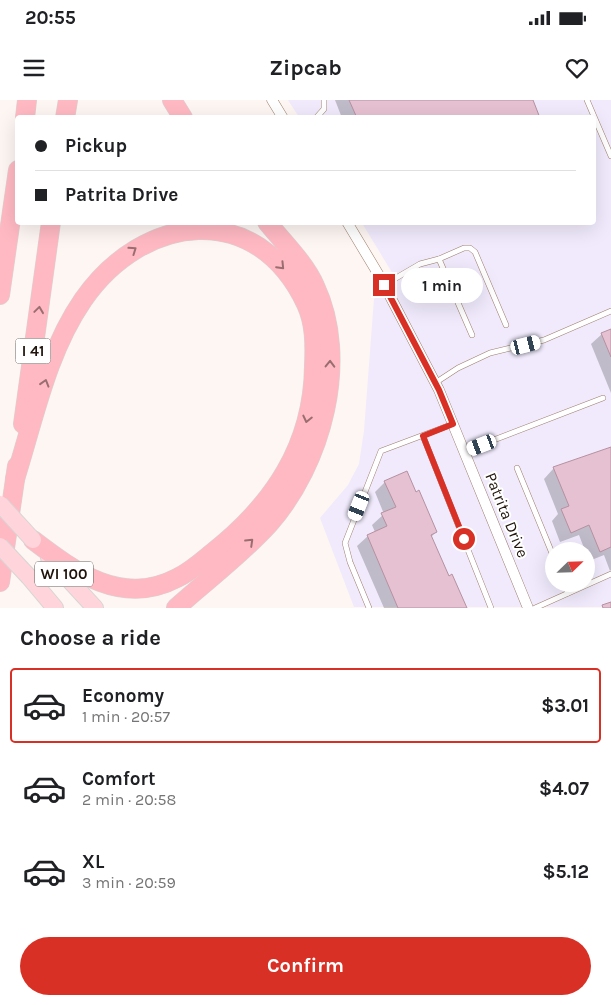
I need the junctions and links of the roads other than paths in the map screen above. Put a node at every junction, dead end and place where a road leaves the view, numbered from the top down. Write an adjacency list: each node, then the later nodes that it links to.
1 (27, 100): 7 (highway)
2 (68, 100): 8 (highway)
3 (172, 100): 9 (highway)
4 (272, 100): 10 (street)
5 (324, 100): 11 (lane)
6 (587, 100): 12 (lane)
7 (25, 115)
8 (66, 115)
9 (181, 115)
10 (281, 115)
11 (318, 115)
12 (593, 115)
13 (596, 121): 14 (lane)
14 (611, 156)
15 (15, 191): 21 (highway)
16 (51, 225): 31 (highway, I 41, one-way to 16)
17 (269, 225): 36 (highway, one-way to 17)
18 (349, 225): 20 (street, Patrita Drive)
19 (439, 259): 20 (lane); 23 (lane); 24 (lane)
20 (384, 285): 25 (street, Patrita Drive)
21 (0, 295)
22 (611, 311): 25 (lane)
23 (506, 325)
24 (472, 334)
25 (435, 383): 27 (street, Patrita Drive)
26 (603, 398): 29 (lane)
27 (453, 424): 28 (lane); 29 (street, Patrita Drive)
28 (423, 436): 44 (lane); 45 (lane)
29 (465, 451): 46 (street, Patrita Drive)
30 (517, 468): 34 (lane)
31 (15, 479): 33 (highway, one-way to 33); 38 (highway, I 41)
32 (0, 504): 33 (main road, WI 100, bridge)
33 (33, 540): 41 (main road, WI 100)
34 (547, 542)
35 (0, 546): 40 (main road, WI 100, bridge)
36 (213, 574): 42 (highway); 43 (highway)
37 (611, 574): 39 (lane)
38 (0, 582)
39 (568, 593): 47 (lane)
40 (55, 608)
41 (95, 608)
42 (176, 608)
43 (198, 608)
44 (369, 608)
45 (491, 608)
46 (528, 608)
47 (535, 608)

